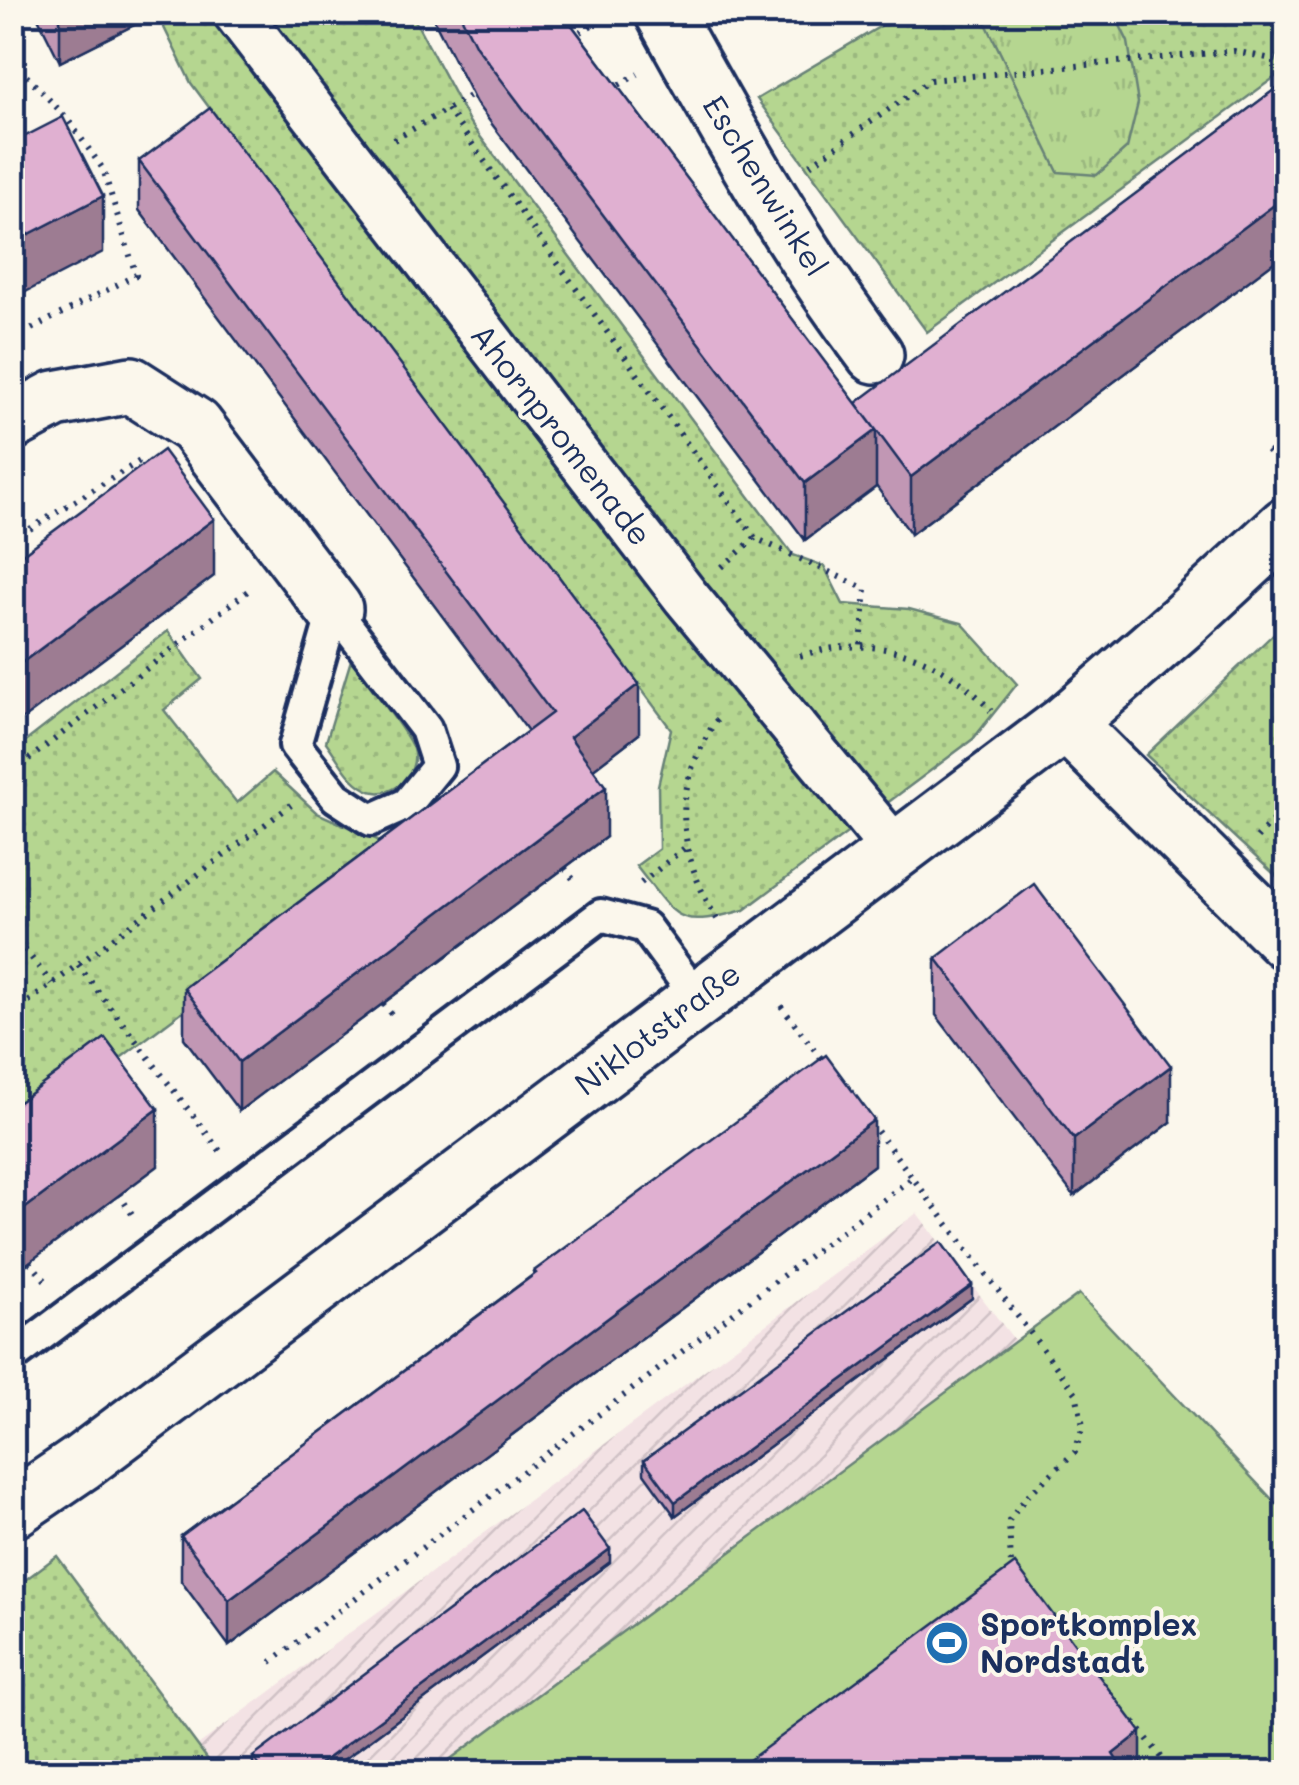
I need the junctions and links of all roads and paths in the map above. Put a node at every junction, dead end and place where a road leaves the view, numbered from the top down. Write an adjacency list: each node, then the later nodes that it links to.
1 (236, 12): 11 (street, Ahornpromenade)
2 (583, 12): 5 (path)
3 (614, 12): 5 (path)
4 (663, 12): 12 (street, Eschenwinkel)
5 (590, 26): 6 (path)
6 (558, 44)
7 (12, 61): 13 (path)
8 (1286, 62): 12 (path)
9 (494, 82): 10 (path)
10 (447, 109): 11 (path); 23 (path)
11 (352, 164): 27 (street, Ahornpromenade)
12 (768, 194): 14 (street, Eschenwinkel)
13 (12, 338)
14 (875, 355)
15 (12, 422): 16 (street)
16 (195, 426): 20 (path); 21 (street)
17 (1267, 451): 18 (path)
18 (1286, 469)
19 (1286, 526): 24 (street, Niklotstraße)
20 (12, 540)
21 (294, 555): 22 (street); 25 (path)
22 (334, 609): 26 (lane); 26 (lane)
23 (861, 646)
24 (1066, 723): 27 (street, Niklotstraße); 29 (street)
25 (12, 772)
26 (324, 781): 30 (path)
27 (895, 850): 32 (street, Niklotstraße)
28 (12, 933): 31 (path)
29 (1286, 941)
30 (78, 965): 31 (path); 38 (path)
31 (52, 984): 34 (path)
32 (698, 998): 38 (lane); 40 (street, Niklotstraße)
33 (781, 1006): 35 (path)
34 (12, 1014)
35 (829, 1068)
36 (865, 1115): 37 (path)
37 (912, 1178): 41 (path); 42 (path)
38 (244, 1184): 39 (lane)
39 (12, 1357)
40 (12, 1510)
41 (1022, 1581)
42 (271, 1662)
43 (1126, 1714): 44 (path)
44 (1173, 1772)

